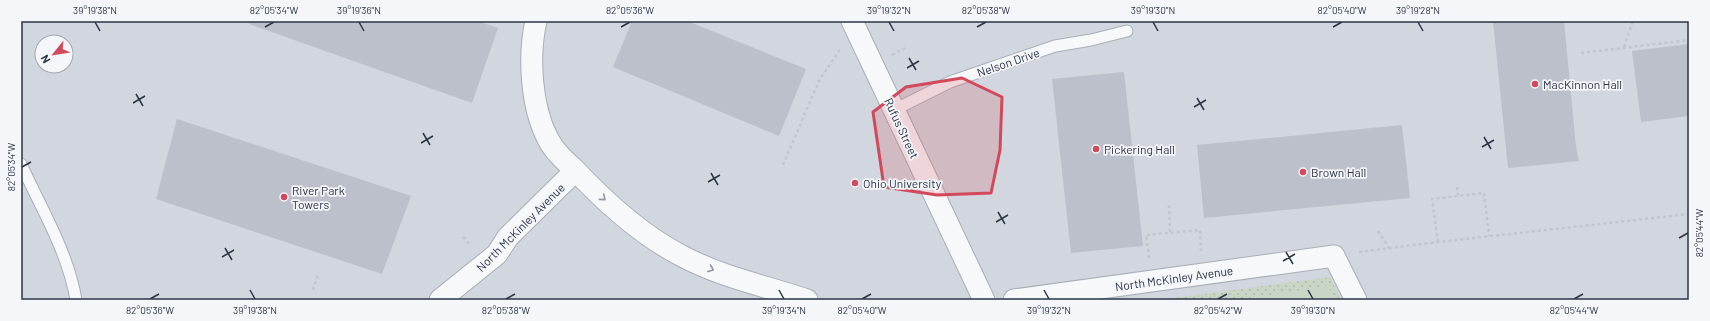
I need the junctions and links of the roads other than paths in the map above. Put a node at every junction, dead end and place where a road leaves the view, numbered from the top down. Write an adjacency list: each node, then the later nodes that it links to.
1 (536, 21): 6 (street)
2 (852, 21): 4 (street, Rufus Street)
3 (1127, 31): 4 (lane, Nelson Drive)
4 (894, 110): 10 (street, Rufus Street)
5 (21, 164): 7 (lane)
6 (575, 171): 8 (street, North McKinley Avenue); 9 (street, one-way to 9)
7 (76, 300)
8 (440, 300)
9 (808, 300)
10 (984, 300)
11 (1014, 300): 12 (street, North McKinley Avenue)
12 (1356, 300)

